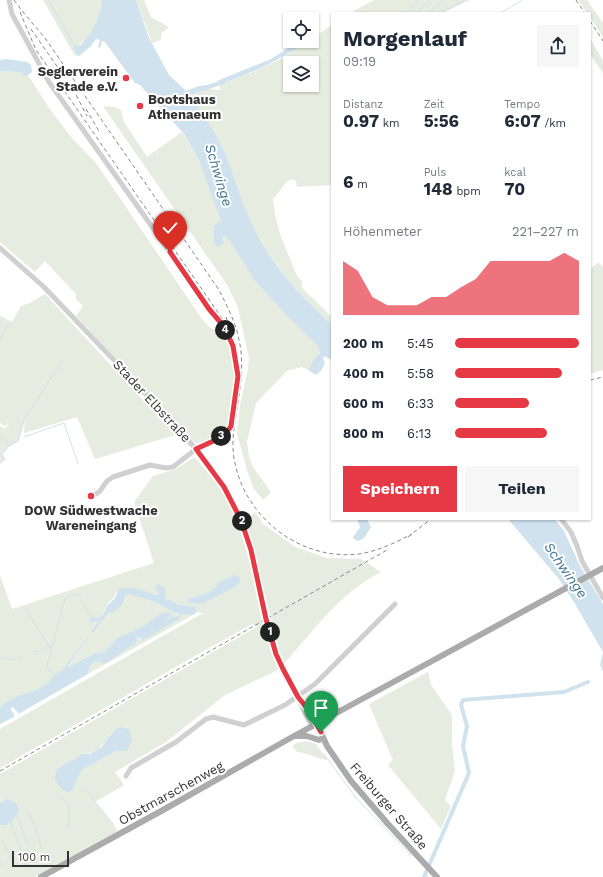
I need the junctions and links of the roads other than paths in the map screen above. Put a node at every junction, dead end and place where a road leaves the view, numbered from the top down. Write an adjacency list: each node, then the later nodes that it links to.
1 (8, 0): 3 (street)
2 (0, 248): 3 (street, Stader Elbstraße)
3 (196, 449): 4 (street); 9 (street, Stader Elbstraße)
4 (91, 496)
5 (562, 520): 7 (street)
6 (603, 568): 11 (main road, Obstmarschenweg)
7 (603, 598)
8 (395, 604): 9 (street)
9 (298, 697): 10 (street, Stader Elbstraße); 12 (street, Stader Elbstraße); 16 (street)
10 (309, 710): 11 (street); 12 (street, Stader Elbstraße)
11 (333, 715): 12 (main road, Obstmarschenweg)
12 (314, 725): 13 (main road, Obstmarschenweg); 14 (main road, Freiburger Straße); 15 (main road, Freiburger Straße)
13 (294, 736): 14 (main road); 18 (main road, Obstmarschenweg)
14 (319, 740): 15 (main road, Freiburger Straße)
15 (327, 746): 17 (main road, Freiburger Straße)
16 (126, 776)
17 (436, 876)
18 (40, 877)

